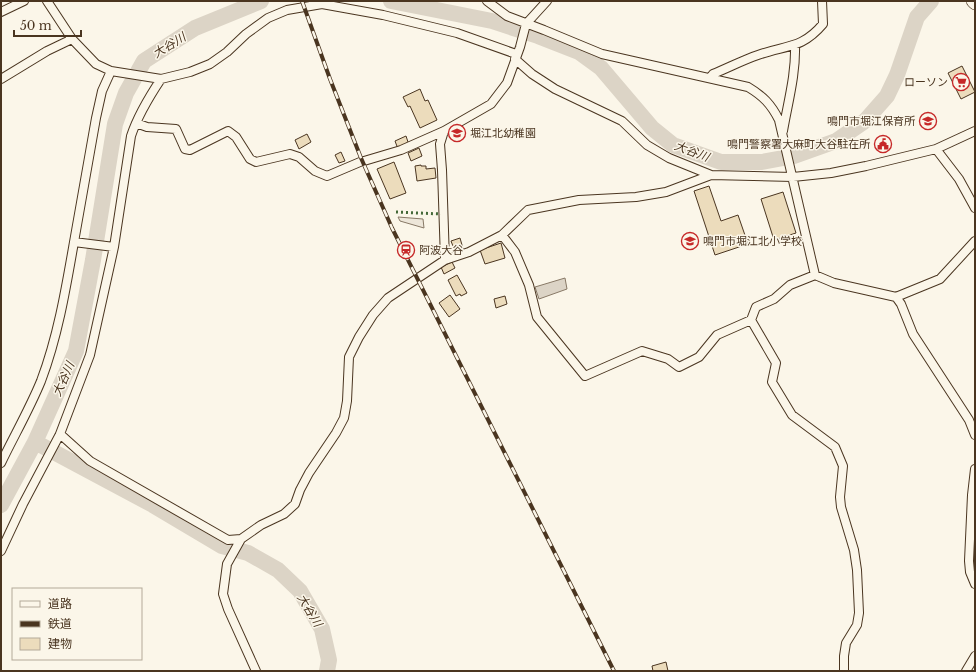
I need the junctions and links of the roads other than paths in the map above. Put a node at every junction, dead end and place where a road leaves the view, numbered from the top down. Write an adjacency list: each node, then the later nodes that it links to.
1 (24, 1): 6 (street)
2 (47, 1): 8 (street)
3 (487, 1): 7 (street)
4 (547, 1): 7 (street)
5 (822, 1): 9 (street)
6 (1, 12)
7 (526, 26): 10 (street); 12 (street)
8 (72, 39): 11 (street); 13 (street)
9 (796, 45): 12 (street); 18 (street)
10 (517, 54): 14 (street); 17 (street); 21 (street)
11 (113, 71): 14 (street); 25 (street)
12 (710, 78): 18 (street)
13 (1, 79)
14 (161, 79): 15 (street)
15 (136, 123): 17 (street); 26 (street)
16 (975, 131): 19 (street)
17 (444, 132): 27 (street)
18 (783, 139): 20 (street)
19 (936, 148): 20 (street); 22 (street)
20 (792, 174): 21 (street); 28 (street)
21 (711, 175): 23 (street)
22 (975, 208)
23 (502, 235): 27 (street); 30 (street)
24 (975, 241): 29 (street)
25 (75, 242): 26 (street); 33 (street)
26 (111, 247): 31 (street)
27 (445, 260): 36 (street)
28 (815, 275): 29 (street); 30 (street)
29 (896, 297): 32 (street)
30 (751, 320): 42 (street)
31 (60, 434): 36 (street); 37 (street)
32 (975, 435)
33 (1, 463)
34 (975, 469): 35 (street)
35 (974, 479): 38 (street)
36 (239, 542): 41 (street)
37 (1, 551)
38 (972, 551): 39 (street)
39 (975, 584)
40 (975, 656): 43 (street)
41 (256, 671)
42 (844, 671)
43 (966, 671)

